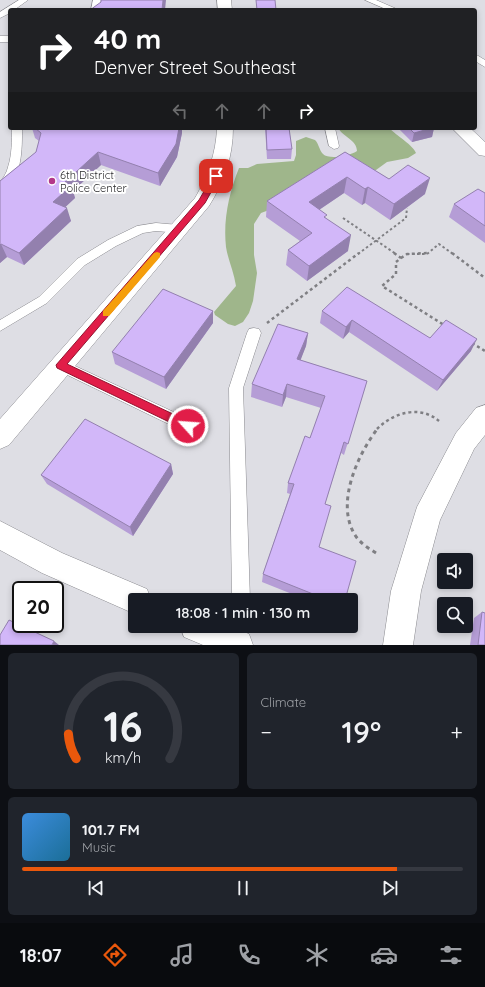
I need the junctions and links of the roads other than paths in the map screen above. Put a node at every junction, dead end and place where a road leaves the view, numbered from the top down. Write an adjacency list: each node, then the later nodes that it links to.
1 (24, 0): 3 (lane)
2 (369, 0): 4 (lane)
3 (12, 8)
4 (390, 8)
5 (17, 130): 11 (lane)
6 (225, 130): 12 (street)
7 (330, 130): 9 (lane)
8 (462, 130): 10 (street)
9 (334, 146)
10 (485, 151)
11 (0, 187)
12 (179, 229): 13 (lane); 15 (street)
13 (0, 326)
14 (254, 333): 20 (lane)
15 (60, 365): 17 (lane); 18 (street)
16 (485, 416): 24 (street)
17 (188, 426)
18 (0, 437)
19 (0, 535): 21 (street)
20 (241, 593)
21 (128, 596)
22 (214, 633): 23 (street)
23 (230, 639)
24 (398, 645)

